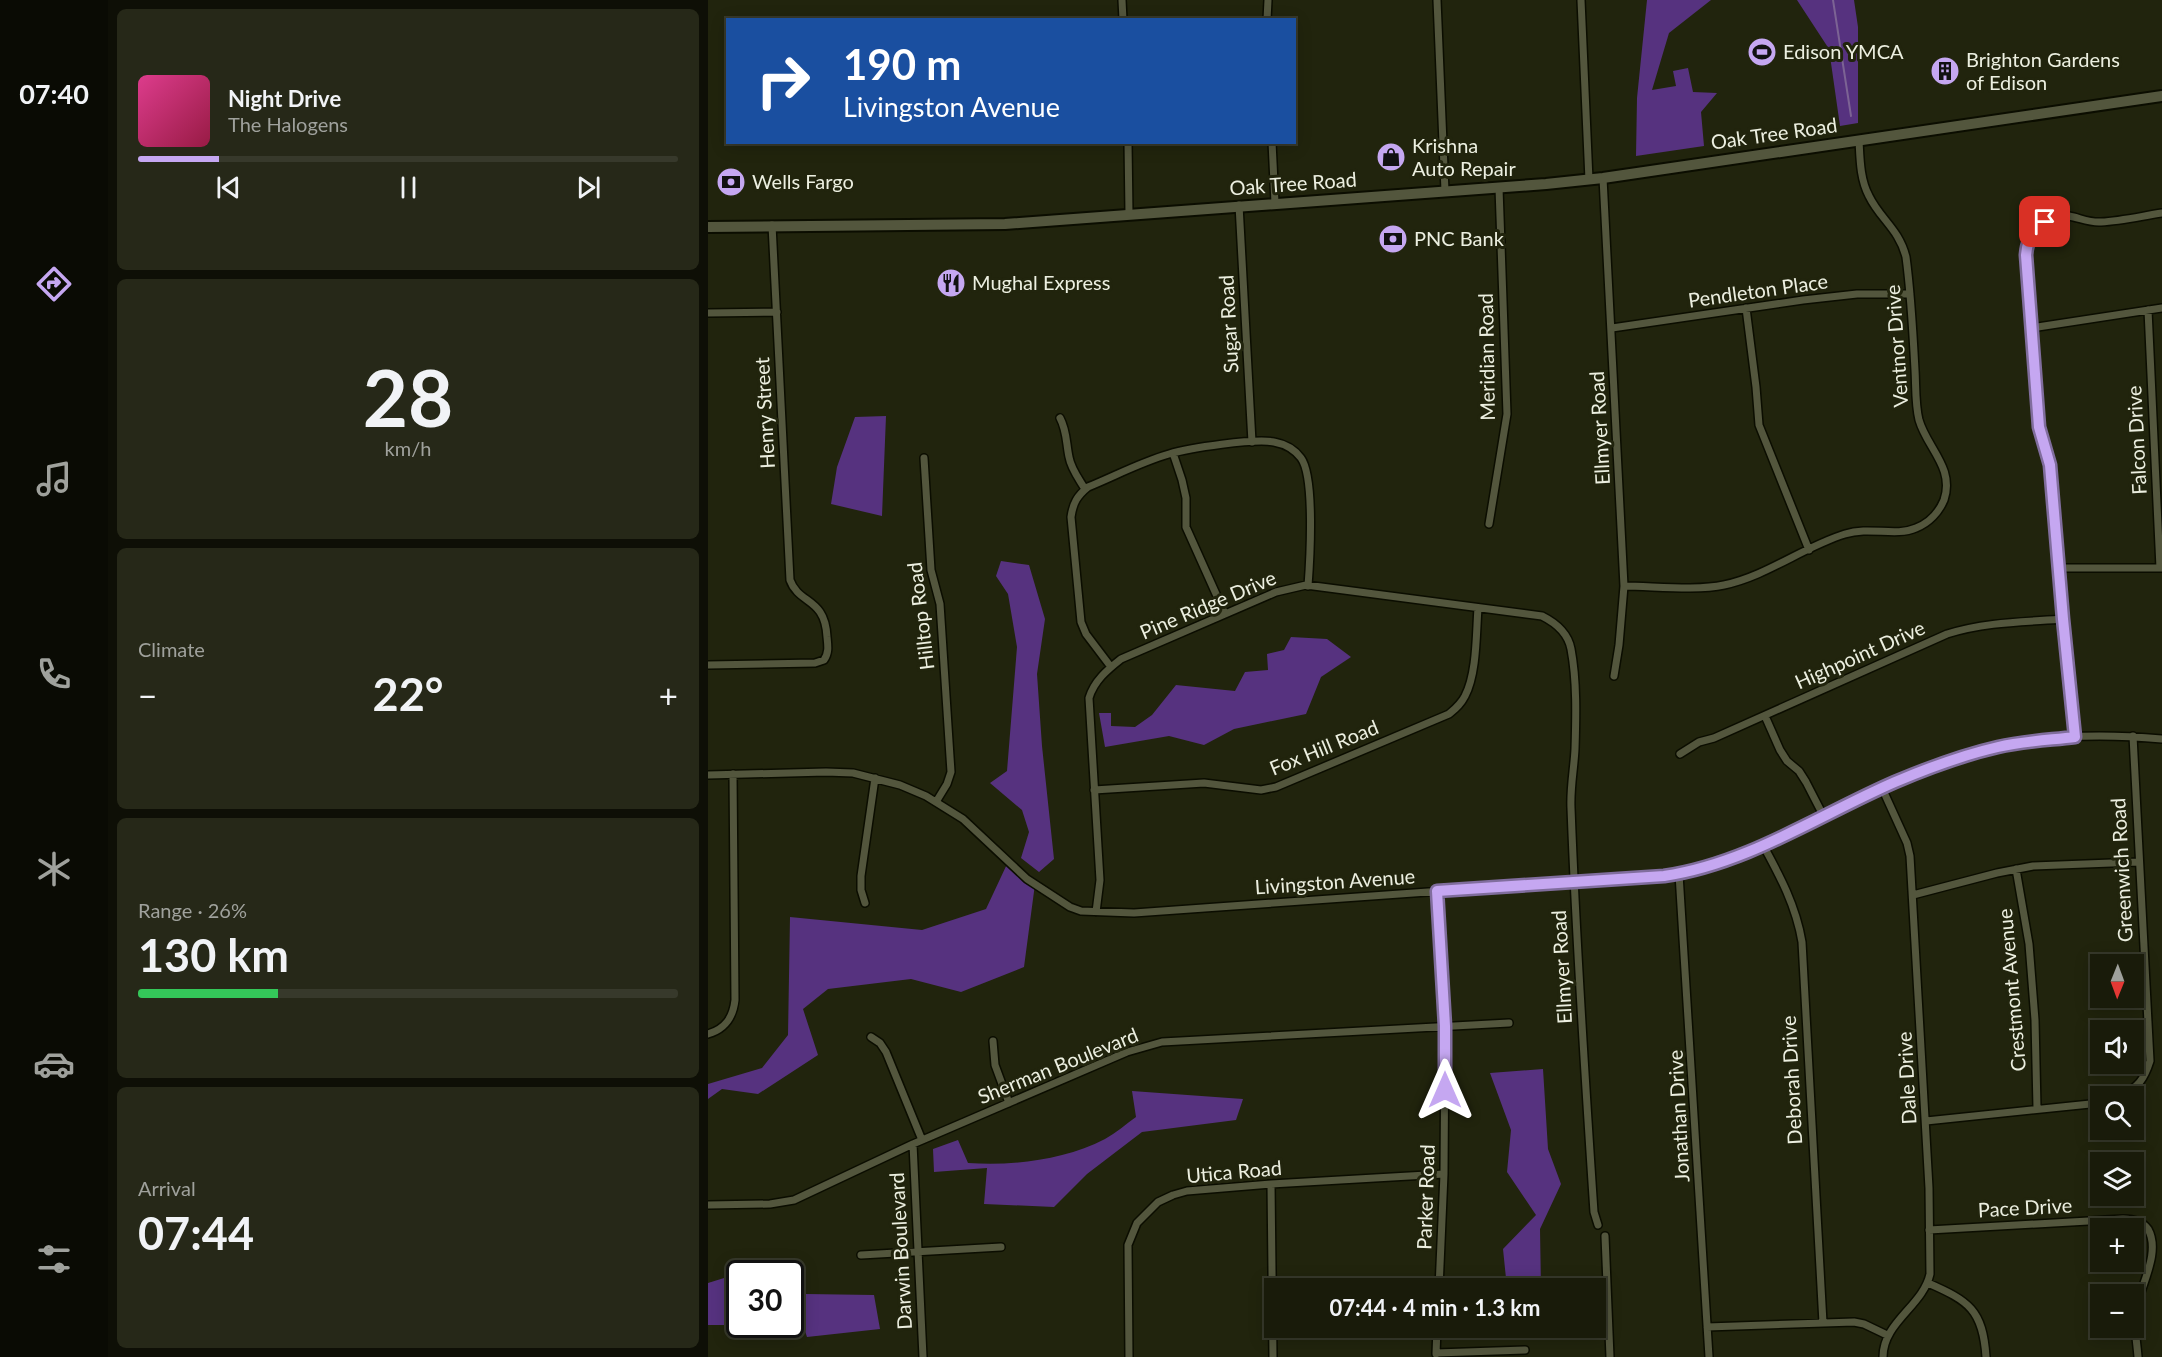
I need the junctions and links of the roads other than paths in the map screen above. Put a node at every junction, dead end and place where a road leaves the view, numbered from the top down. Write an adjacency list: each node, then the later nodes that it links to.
1 (1122, 0): 5 (street)
2 (1268, 0): 6 (street)
3 (1437, 0): 14 (street)
4 (1581, 0): 12 (street)
5 (1123, 18)
6 (1268, 18)
7 (2162, 96): 8 (main road, Oak Tree Road)
8 (1859, 140): 11 (main road, Oak Tree Road); 21 (street, Ventnor Drive)
9 (1128, 144): 18 (street)
10 (1272, 144): 15 (street)
11 (1603, 178): 12 (main road, Oak Tree Road); 27 (street, Ellmyer Road)
12 (1589, 180): 13 (main road, Oak Tree Road)
13 (1499, 188): 14 (main road, Oak Tree Road); 34 (street, Meridian Road)
14 (1445, 191): 15 (main road, Oak Tree Road)
15 (1275, 203): 16 (main road, Oak Tree Road)
16 (1239, 205): 18 (main road, Oak Tree Road); 30 (street, Sugar Road)
17 (2162, 213): 28 (street)
18 (1130, 214): 19 (main road, Oak Tree Road)
19 (772, 225): 20 (main road, Oak Tree Road); 25 (street, Henry Street)
20 (708, 227)
21 (1910, 294): 22 (street, Pendleton Place); 35 (street, Ventnor Drive)
22 (1746, 308): 27 (street, Pendleton Place); 35 (street)
23 (2162, 308): 24 (street)
24 (2148, 310): 28 (street); 37 (street, Falcon Drive)
25 (777, 312): 26 (street); 44 (street, Henry Street)
26 (708, 314)
27 (1612, 328): 39 (street, Ellmyer Road)
28 (2031, 328): 36 (street)
29 (1060, 418): 33 (street)
30 (1252, 442): 31 (street); 38 (street)
31 (1173, 453): 33 (street); 41 (street)
32 (924, 458): 57 (street, Hilltop Road)
33 (1085, 489): 45 (street)
34 (1489, 524)
35 (1809, 550): 39 (street, Ventnor Drive)
36 (2059, 568): 37 (street); 42 (street)
37 (2161, 568)
38 (1308, 586): 40 (street, Pine Ridge Drive); 41 (street, Pine Ridge Drive)
39 (1624, 586): 46 (street, Ellmyer Road)
40 (1478, 608): 43 (street, Pine Ridge Drive); 56 (street, Fox Hill Road)
41 (1225, 614): 45 (street, Pine Ridge Drive)
42 (2063, 619): 47 (street, Highpoint Drive); 49 (street)
43 (1565, 635): 63 (street, Ellmyer Road)
44 (708, 665)
45 (1110, 667): 56 (street, Pine Ridge Drive)
46 (1614, 676)
47 (1765, 716): 51 (street, Highpoint Drive); 58 (street)
48 (2133, 736): 49 (street, Livingston Avenue); 50 (street, Livingston Avenue); 60 (street, Greenwich Road)
49 (2075, 737): 55 (street, Livingston Avenue)
50 (2162, 739)
51 (1680, 754)
52 (733, 774): 53 (street, Livingston Avenue); 54 (street, Livingston Avenue); 70 (street)
53 (708, 775)
54 (875, 778): 57 (street, Livingston Avenue); 66 (street)
55 (1882, 788): 58 (street, Livingston Avenue); 65 (street, Dale Drive)
56 (1094, 790): 67 (street, Pine Ridge Drive)
57 (936, 802): 67 (street, Livingston Avenue)
58 (1823, 816): 59 (street, Livingston Avenue)
59 (1763, 844): 62 (street, Livingston Avenue); 91 (street, Deborah Drive)
60 (2138, 862): 61 (street); 73 (street, Greenwich Road)
61 (2016, 869): 65 (street); 76 (street, Crestmont Avenue)
62 (1680, 874): 63 (street, Livingston Avenue); 92 (street, Jonathan Drive)
63 (1574, 882): 64 (street, Livingston Avenue); 83 (street, Ellmyer Road)
64 (1437, 891): 67 (street, Livingston Avenue); 69 (street, Parker Road)
65 (1913, 895): 77 (street, Dale Drive)
66 (865, 903)
67 (1096, 912)
68 (1509, 1023): 69 (street, Sherman Boulevard)
69 (1445, 1026): 74 (street, Sherman Boulevard); 80 (street, Parker Road)
70 (708, 1034)
71 (871, 1037): 78 (street)
72 (993, 1041): 74 (street)
73 (2135, 1086)
74 (1009, 1103): 78 (street, Sherman Boulevard)
75 (2090, 1104): 76 (street)
76 (2037, 1108): 77 (street)
77 (1926, 1121): 84 (street, Dale Drive)
78 (922, 1140): 79 (street, Sherman Boulevard)
79 (913, 1144): 82 (street, Sherman Boulevard); 87 (street, Darwin Boulevard)
80 (1444, 1174): 81 (street, Utica Road); 89 (street, Parker Road)
81 (1271, 1184): 98 (street, Utica Road); 99 (street)
82 (708, 1205)
83 (1599, 1225)
84 (1929, 1230): 90 (street, Dale Drive); 104 (street, Pace Drive)
85 (1605, 1236): 100 (street)
86 (1000, 1247): 87 (street)
87 (918, 1252): 88 (street); 97 (street, Darwin Boulevard)
88 (861, 1255)
89 (1439, 1278)
90 (1928, 1283): 93 (street); 103 (street)
91 (1822, 1323): 92 (street); 93 (street)
92 (1707, 1327): 101 (street, Jonathan Drive)
93 (1887, 1335): 102 (street)
94 (1437, 1338): 96 (street)
95 (1525, 1350): 96 (street)
96 (1436, 1355)
97 (923, 1357)
98 (1129, 1357)
99 (1273, 1357)
100 (1610, 1357)
101 (1709, 1357)
102 (1883, 1357)
103 (1986, 1357)
104 (2138, 1357)

